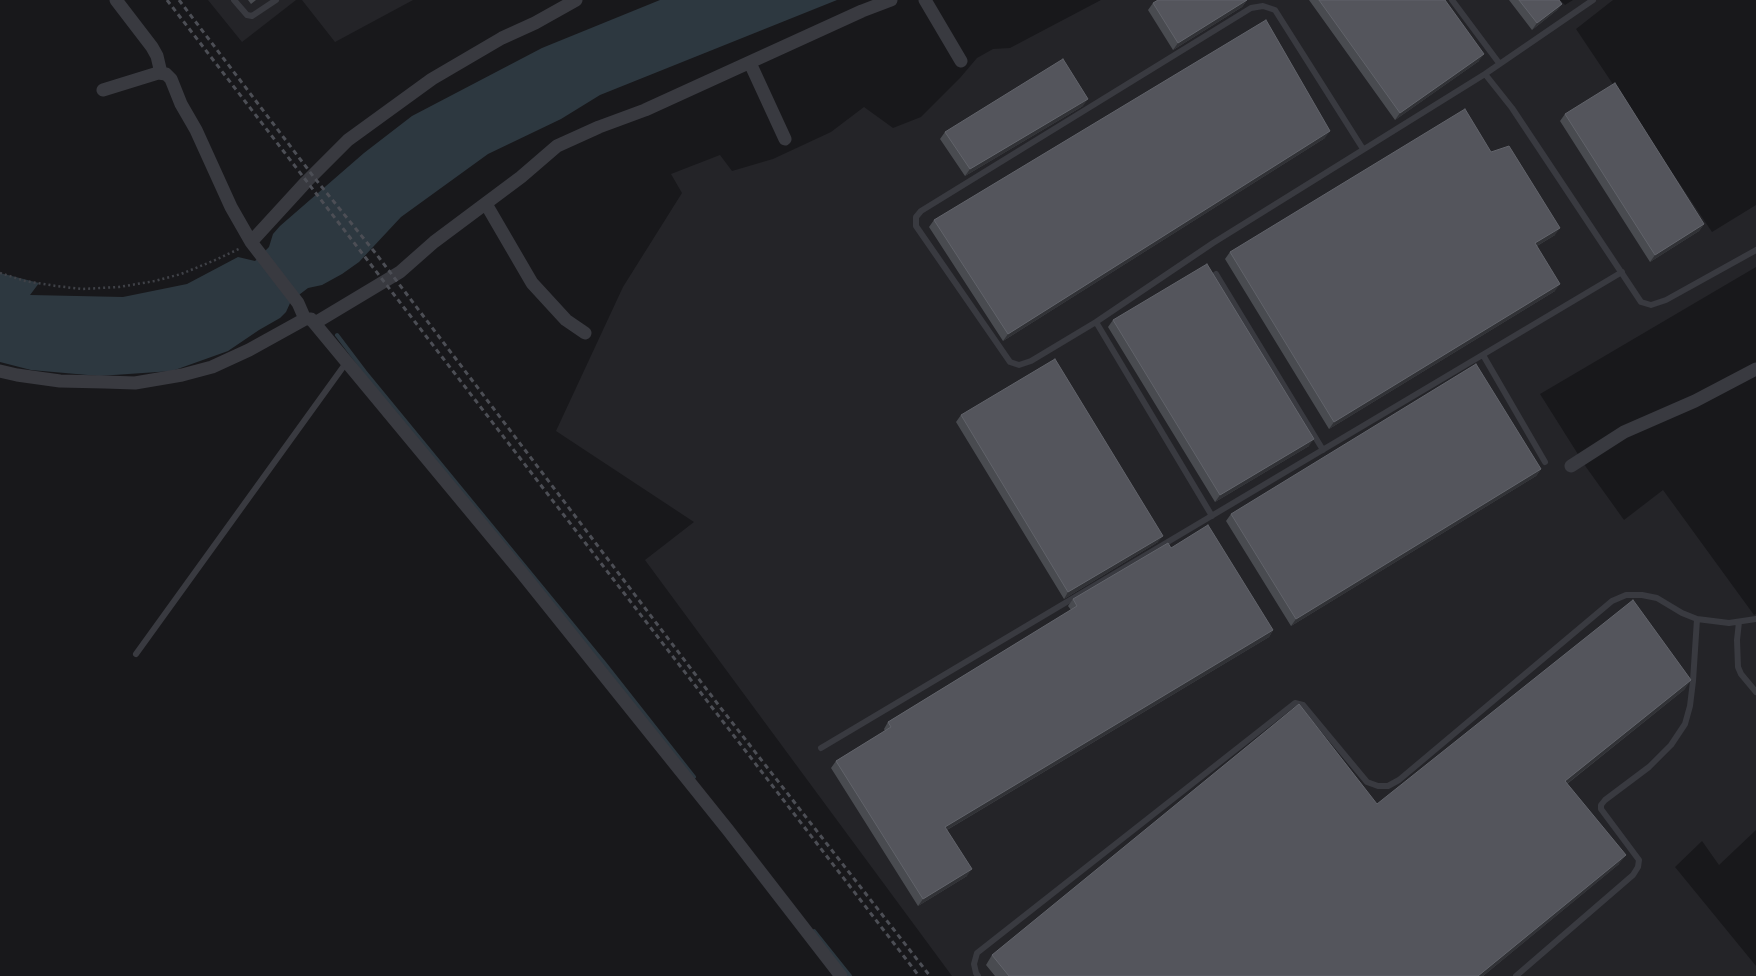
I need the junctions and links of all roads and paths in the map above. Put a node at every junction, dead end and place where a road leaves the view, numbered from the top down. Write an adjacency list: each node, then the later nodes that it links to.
1 (116, 0): 12 (street)
2 (234, 0): 3 (lane)
3 (276, 0)
4 (576, 0): 18 (street)
5 (891, 0): 11 (street)
6 (925, 0): 9 (street)
7 (1452, 0): 10 (lane)
8 (1593, 0): 10 (lane)
9 (961, 61)
10 (1499, 62): 13 (lane)
11 (750, 63): 15 (street); 17 (street)
12 (161, 73): 14 (street); 18 (street)
13 (1485, 74): 16 (lane); 20 (lane)
14 (103, 90)
15 (785, 139)
16 (1363, 149): 24 (lane); 24 (lane)
17 (486, 204): 23 (street); 25 (street)
18 (254, 247): 21 (path); 23 (street)
19 (1756, 250): 20 (lane)
20 (1622, 272): 26 (lane)
21 (0, 273)
22 (1216, 274): 30 (lane)
23 (310, 321): 27 (street); 29 (street)
24 (1096, 322): 33 (lane)
25 (585, 333)
26 (1483, 355): 30 (lane); 31 (lane)
27 (346, 363): 37 (lane); 40 (street)
28 (1756, 368): 32 (street)
29 (0, 371)
30 (1323, 450): 33 (lane)
31 (1545, 462)
32 (1571, 466)
33 (1212, 516): 39 (lane)
34 (1697, 619): 36 (lane); 41 (lane); 42 (lane)
35 (1756, 619): 36 (lane)
36 (1739, 622): 38 (lane)
37 (136, 654)
38 (1756, 692)
39 (821, 748)
40 (841, 976)
41 (978, 976)
42 (1516, 976)

